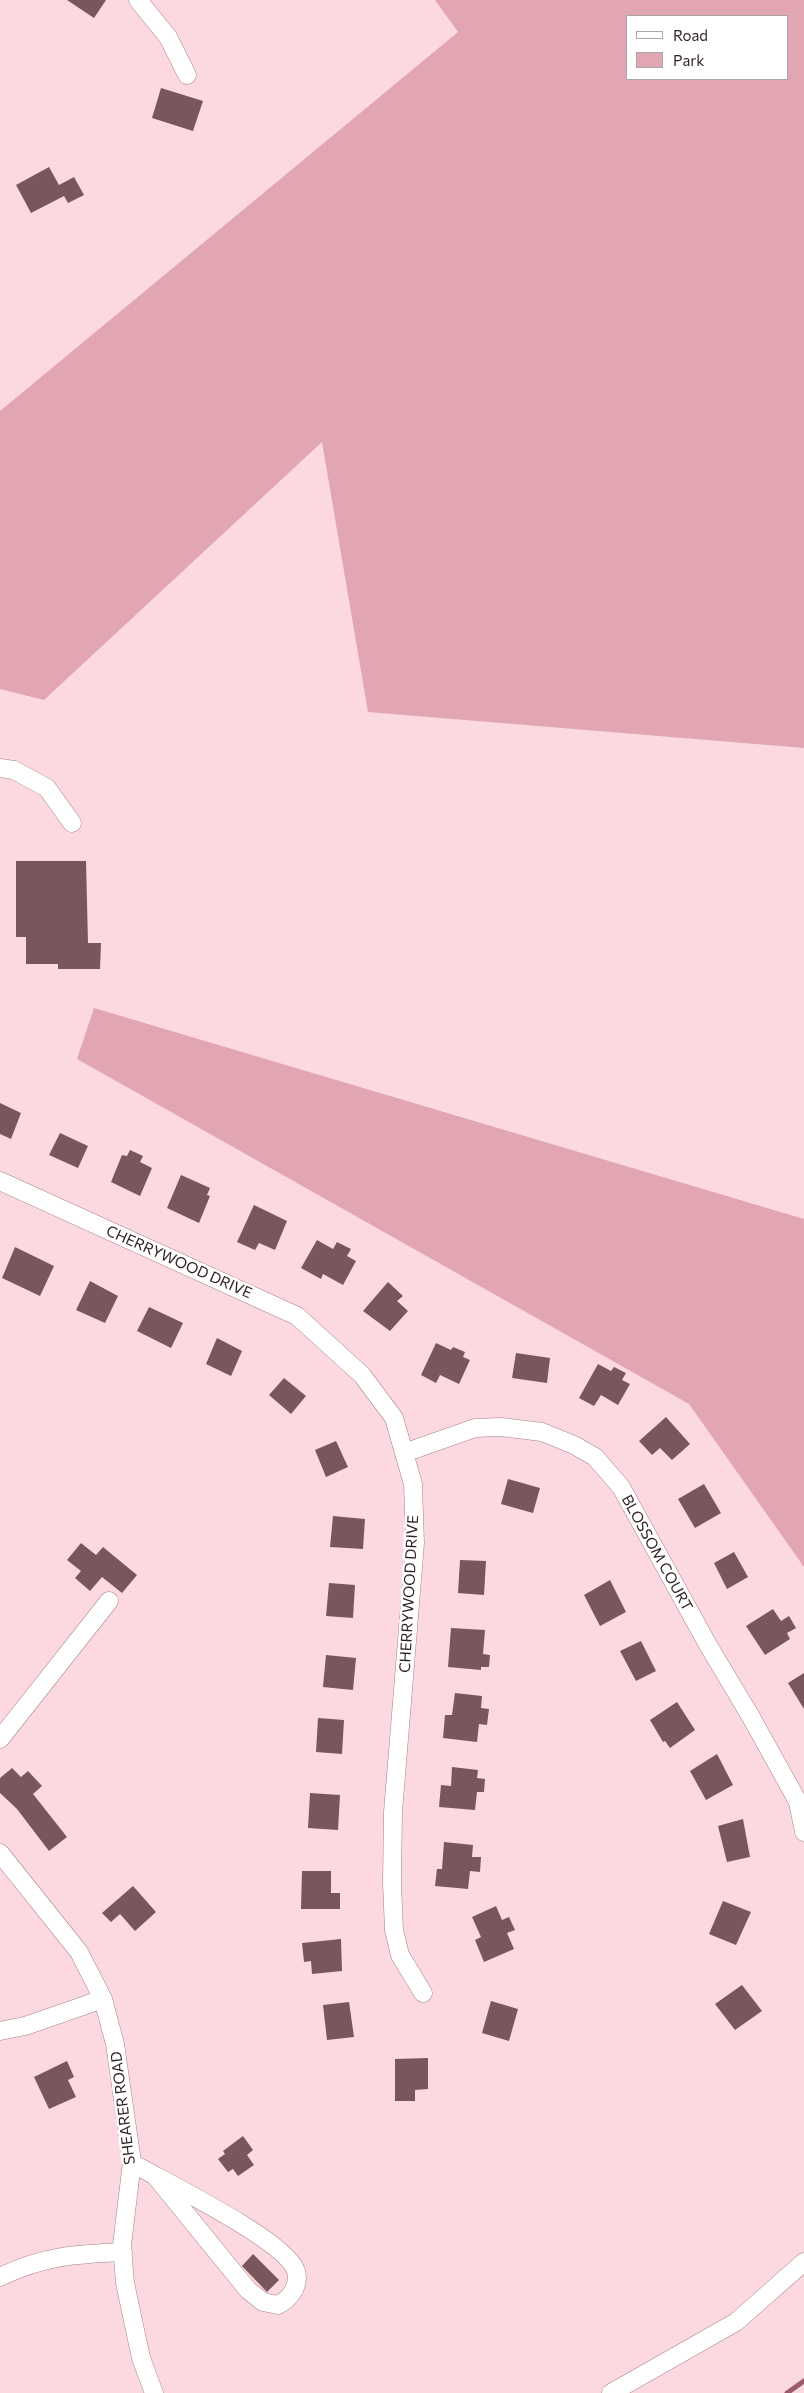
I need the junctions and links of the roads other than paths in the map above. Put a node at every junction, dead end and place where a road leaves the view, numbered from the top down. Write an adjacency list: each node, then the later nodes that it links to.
1 (138, 0): 2 (street)
2 (187, 75)
3 (0, 768): 4 (street)
4 (72, 823)
5 (0, 1181): 6 (street, CHERRYWOOD DRIVE)
6 (404, 1453): 9 (street, BLOSSOM COURT); 11 (street, CHERRYWOOD DRIVE)
7 (109, 1601): 8 (street)
8 (0, 1739)
9 (804, 1832)
10 (0, 1853): 12 (street, SHEARER ROAD)
11 (423, 1993)
12 (103, 1999): 13 (street); 14 (street, SHEARER ROAD)
13 (0, 2031)
14 (132, 2163): 15 (street); 16 (street, SHEARER ROAD)
15 (156, 2177): 15 (street)
16 (123, 2252): 18 (street); 19 (street, SHEARER ROAD)
17 (804, 2262): 20 (street)
18 (0, 2277)
19 (154, 2393)
20 (610, 2393)

